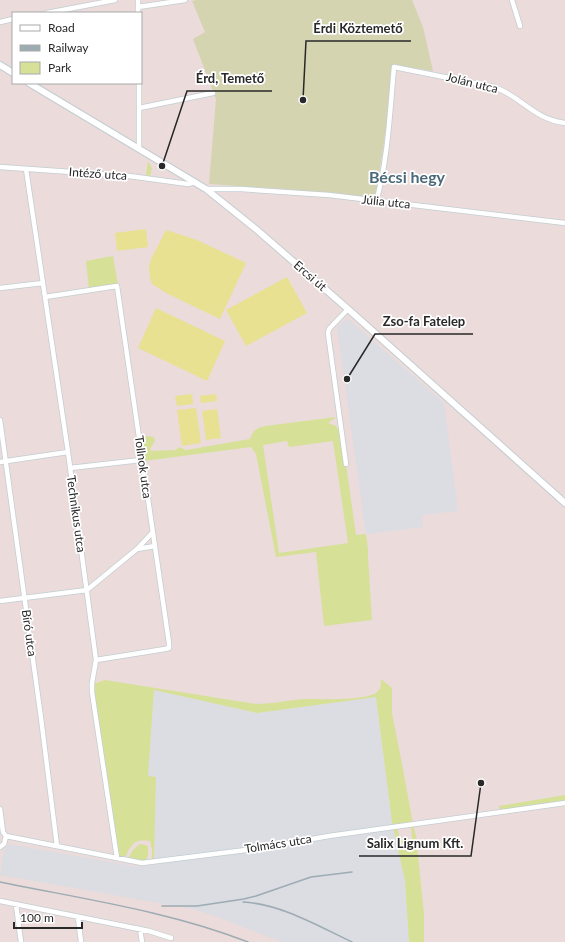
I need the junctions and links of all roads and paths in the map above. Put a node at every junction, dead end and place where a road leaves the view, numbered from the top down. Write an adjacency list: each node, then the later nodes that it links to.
1 (115, 0): 6 (street)
2 (138, 0): 5 (street)
3 (185, 0): 5 (street)
4 (512, 0): 10 (street)
5 (138, 7): 7 (street)
6 (52, 12)
7 (138, 12)
8 (12, 19): 9 (street)
9 (0, 22)
10 (520, 26)
11 (0, 65): 12 (main road)
12 (12, 72)
13 (31, 84): 18 (main road, Ercsi út)
14 (138, 84): 16 (street)
15 (213, 93): 16 (street)
16 (139, 108): 18 (street)
17 (565, 123): 23 (street, Jolán utca)
18 (139, 148): 21 (main road, Ercsi út)
19 (0, 167): 20 (street, Intéző utca)
20 (26, 169): 21 (street, Intéző utca); 25 (street, Technikus utca)
21 (195, 182): 22 (main road, Ercsi út)
22 (206, 189): 23 (street, Júlia utca); 28 (main road, Ercsi út)
23 (376, 202): 24 (street, Júlia utca)
24 (565, 223)
25 (43, 283): 26 (street); 27 (street, Technikus utca)
26 (0, 288)
27 (45, 297): 30 (street, Technikus utca); 31 (street, Tollnok utca)
28 (348, 309): 34 (street); 36 (main road, Ercsi út)
29 (0, 420): 32 (street, Bíró utca)
30 (68, 452): 32 (street); 35 (street, Technikus utca)
31 (142, 460): 35 (street); 37 (street, Tollnok utca)
32 (6, 461): 33 (street); 41 (street, Bíró utca)
33 (0, 462)
34 (346, 464)
35 (70, 468): 40 (street, Technikus utca)
36 (565, 503)
37 (152, 532): 38 (street, Tollnok utca); 39 (street)
38 (155, 546): 39 (street); 43 (street, Tollnok utca)
39 (137, 549): 40 (street)
40 (87, 590): 41 (street); 43 (street, Technikus utca)
41 (24, 598): 42 (street); 47 (street, Bíró utca)
42 (0, 601)
43 (96, 660): 49 (street, Technikus utca)
44 (565, 803): 49 (street, Tolmács utca)
45 (0, 809): 46 (street)
46 (6, 836): 47 (street, Tolmács utca); 48 (street)
47 (57, 846): 49 (street, Tolmács utca)
48 (0, 847)
49 (117, 858)
50 (0, 901): 51 (street)
51 (16, 905): 52 (street); 55 (street)
52 (78, 917): 53 (street); 56 (street)
53 (140, 929): 54 (street); 57 (street)
54 (171, 938)
55 (21, 942)
56 (81, 942)
57 (142, 942)

